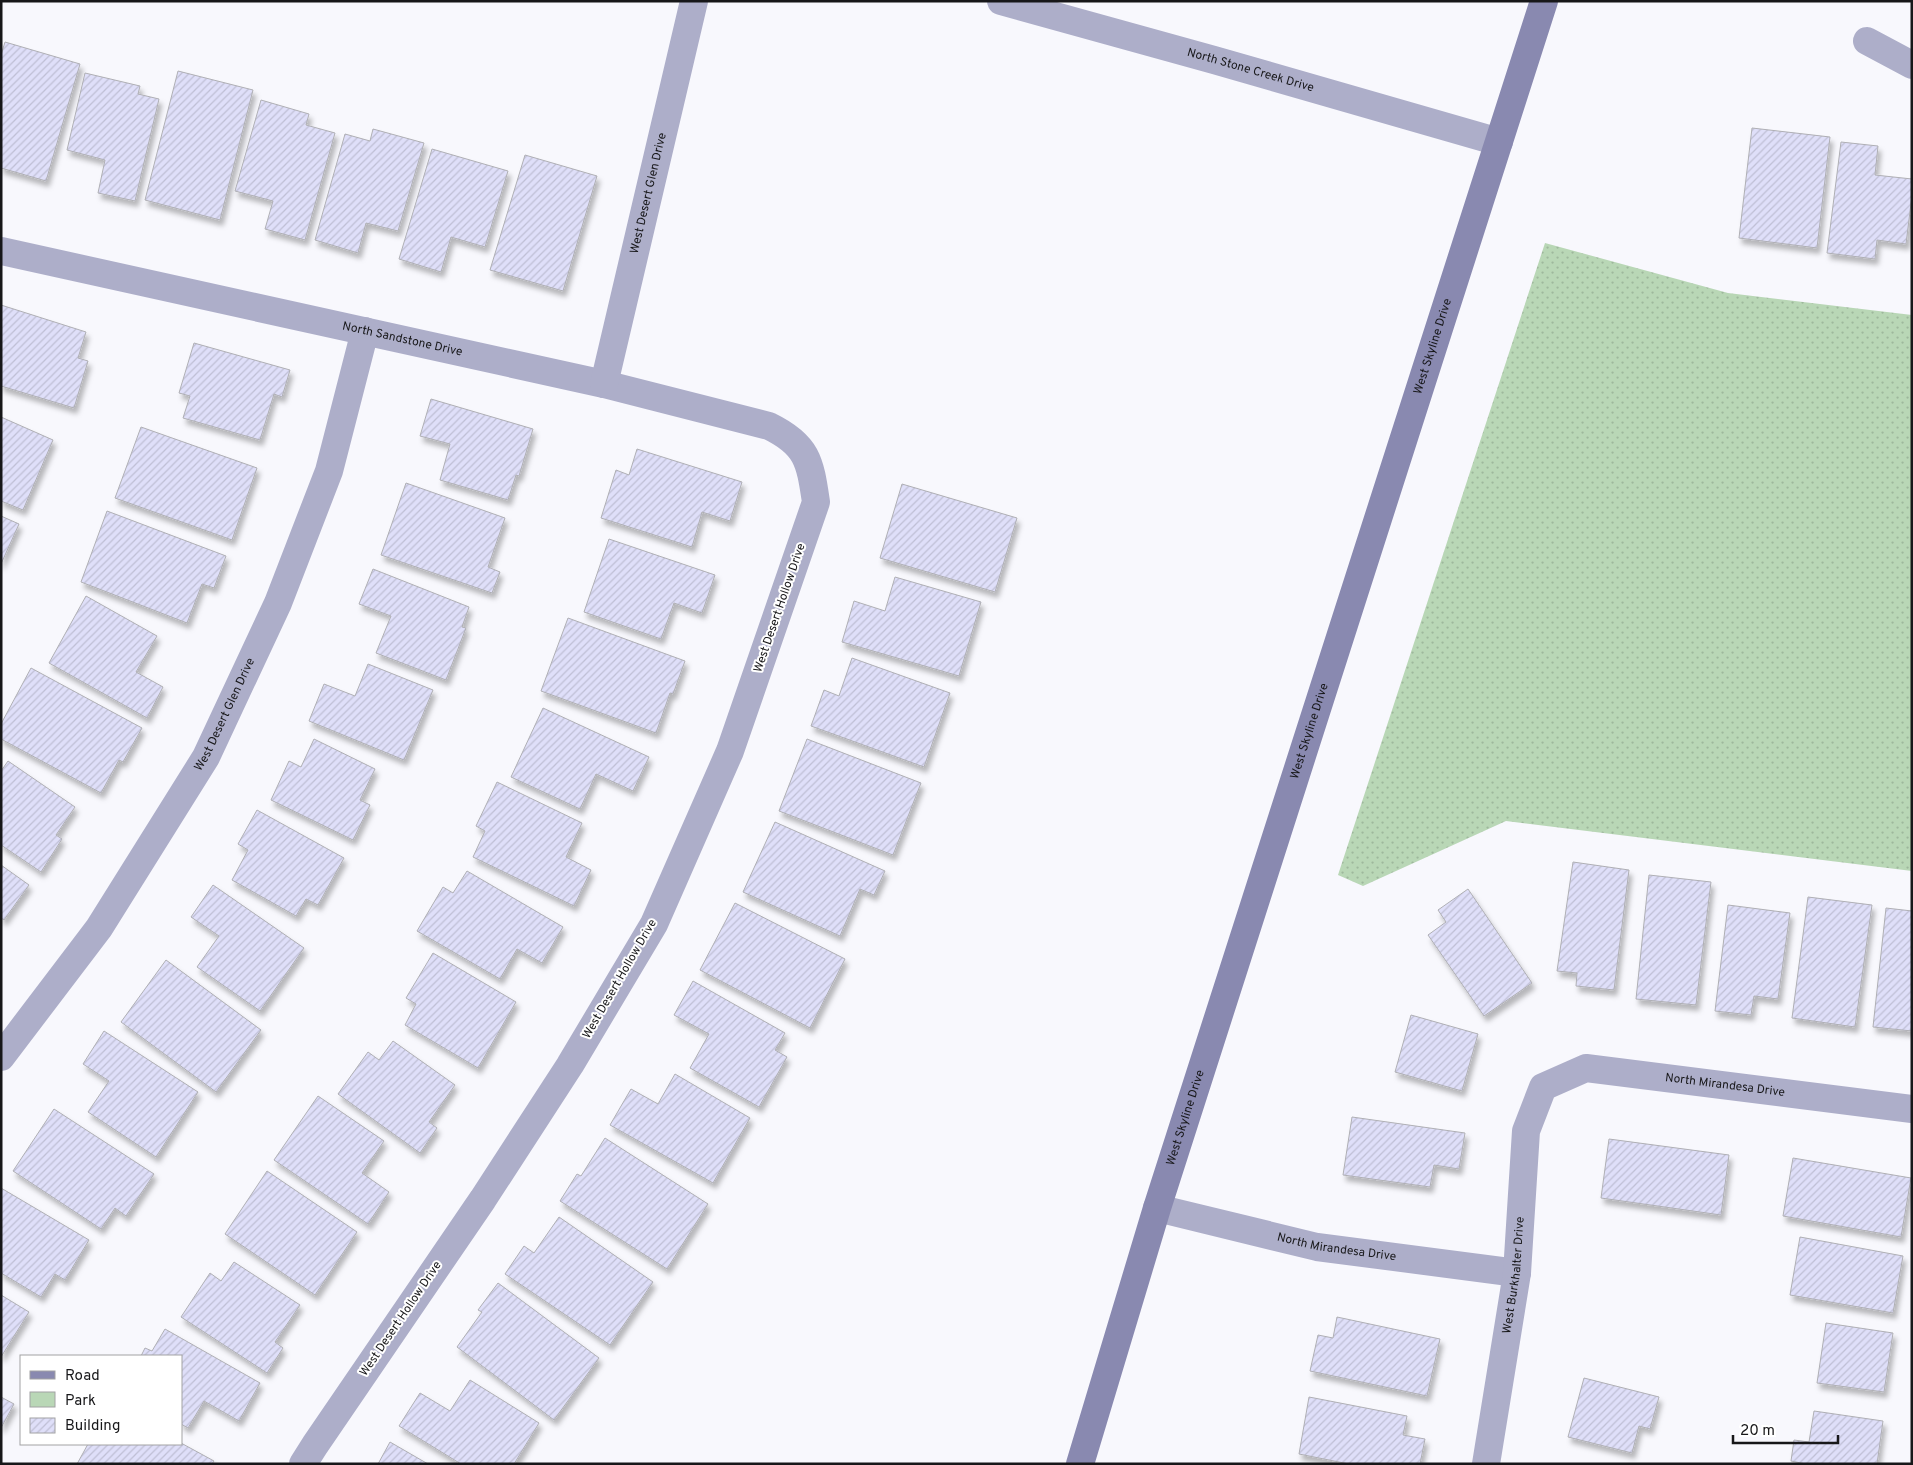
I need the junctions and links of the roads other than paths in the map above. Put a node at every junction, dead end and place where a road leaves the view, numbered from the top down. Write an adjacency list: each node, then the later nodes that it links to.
1 (694, 1): 9 (street, West Desert Glen Drive)
2 (1001, 1): 6 (street, North Stone Creek Drive)
3 (1544, 1): 6 (street, West Skyline Drive)
4 (1867, 41): 5 (street)
5 (1912, 66)
6 (1499, 142): 14 (street, West Skyline Drive)
7 (1, 251): 8 (street, North Sandstone Drive)
8 (365, 331): 9 (street, North Sandstone Drive); 11 (street, West Desert Glen Drive)
9 (604, 384): 10 (street, North Sandstone Drive)
10 (798, 444): 16 (street, West Desert Hollow Drive)
11 (1, 1057)
12 (1543, 1087): 13 (street, North Mirandesa Drive); 15 (street, West Burkhalter Drive)
13 (1912, 1109)
14 (1158, 1208): 15 (street, North Mirandesa Drive); 17 (street, West Skyline Drive)
15 (1517, 1273): 18 (street, West Burkhalter Drive)
16 (303, 1464)
17 (1080, 1464)
18 (1486, 1464)

